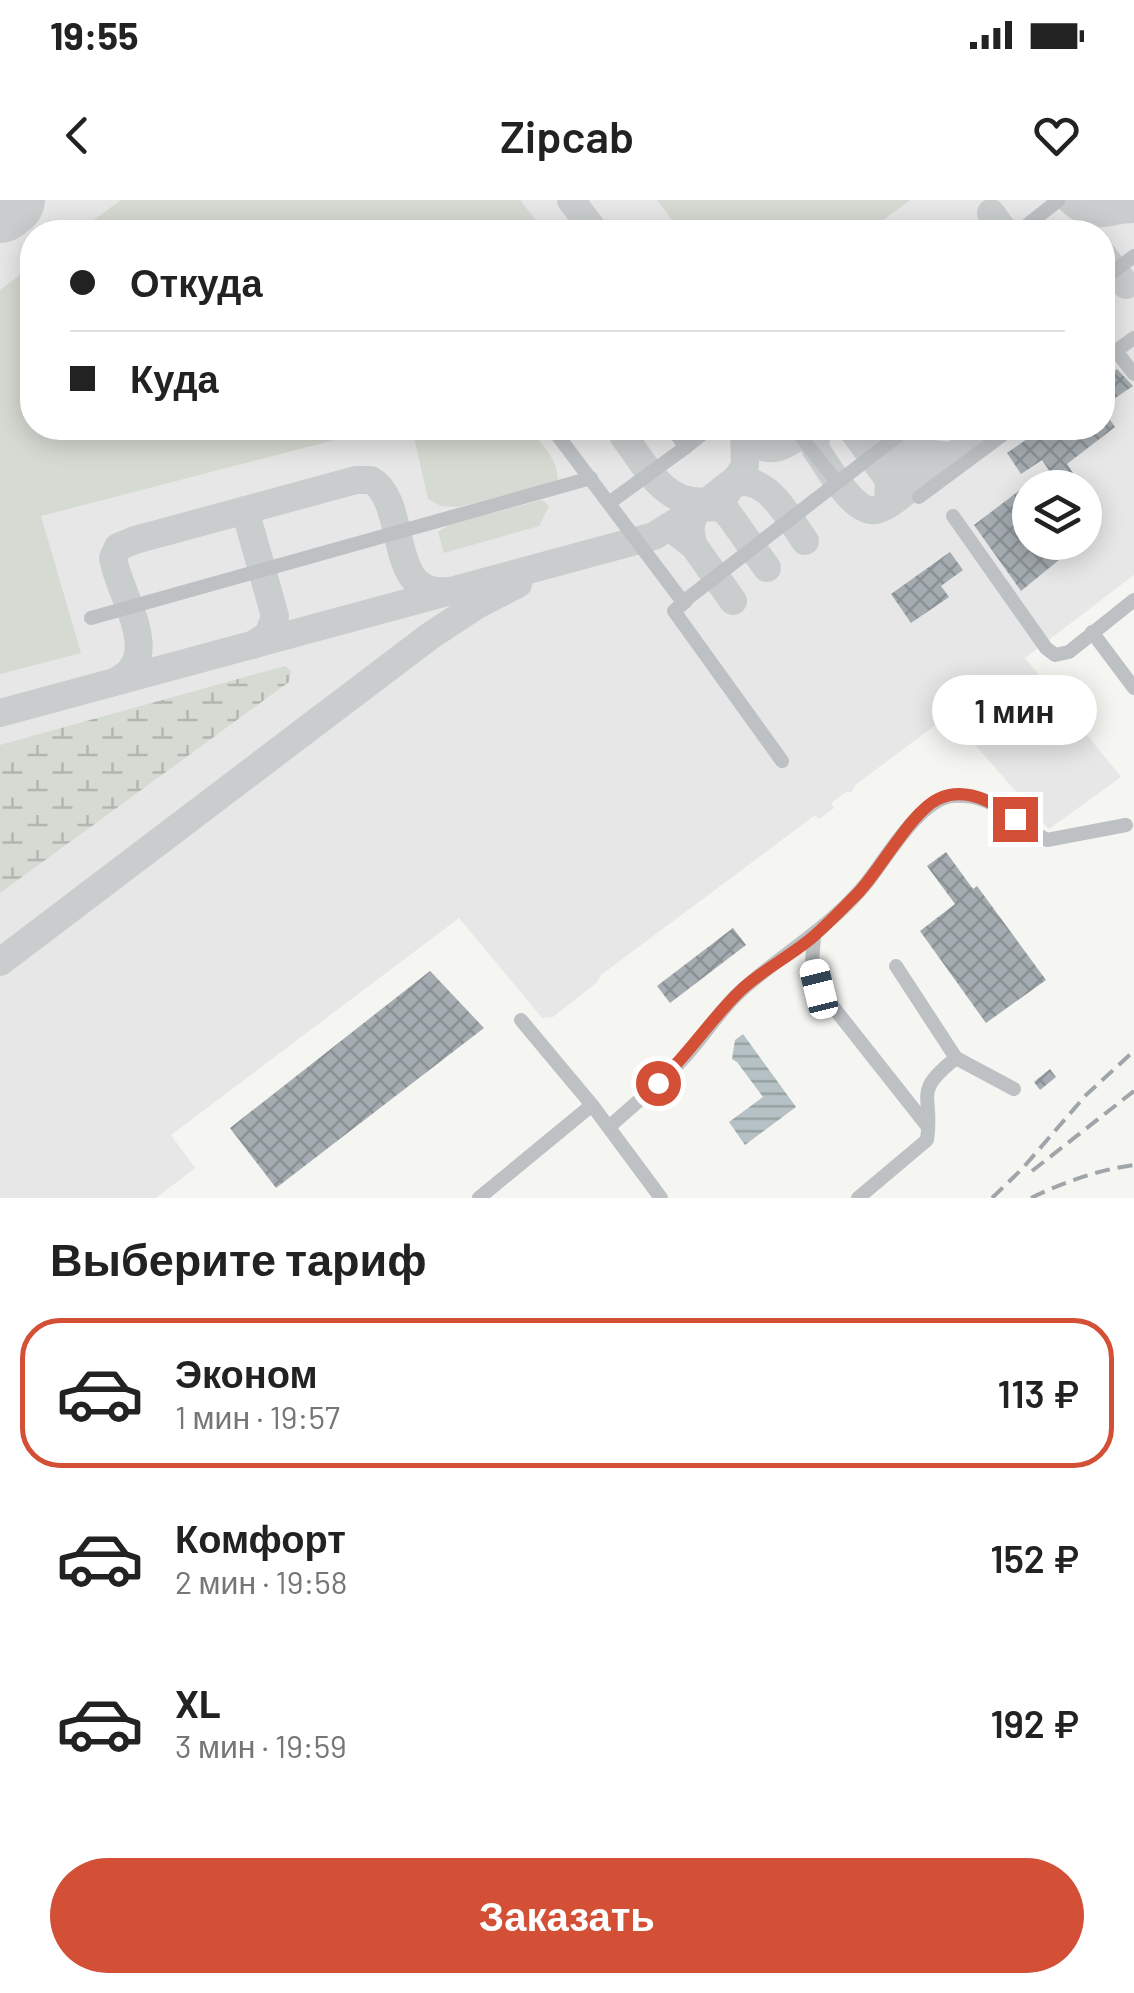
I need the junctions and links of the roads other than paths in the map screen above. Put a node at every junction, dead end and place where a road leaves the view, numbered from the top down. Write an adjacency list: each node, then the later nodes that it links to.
1 (1059, 200): 2 (lane)
2 (1033, 220)
3 (1134, 338): 4 (lane)
4 (1116, 350): 5 (lane)
5 (1134, 374)
6 (561, 440): 13 (lane)
7 (681, 440): 12 (lane)
8 (694, 440): 12 (lane)
9 (804, 440): 14 (lane)
10 (892, 440): 14 (lane)
11 (996, 440): 15 (lane)
12 (686, 446): 16 (lane)
13 (591, 478): 16 (lane); 20 (lane)
14 (837, 482): 19 (lane)
15 (918, 497)
16 (610, 503): 19 (lane)
17 (953, 516): 21 (lane)
18 (1134, 600): 21 (lane)
19 (686, 601): 23 (lane)
20 (90, 618)
21 (1092, 632): 22 (lane)
22 (1134, 688)
23 (782, 761)
24 (1126, 825): 25 (lane)
25 (814, 936): 31 (lane); 32 (lane)
26 (896, 966): 28 (lane)
27 (521, 1020): 30 (lane)
28 (956, 1058): 29 (lane); 32 (lane)
29 (1014, 1090)
30 (592, 1106): 31 (lane); 33 (lane)
31 (608, 1127): 34 (lane)
32 (929, 1127): 35 (lane)
33 (479, 1198)
34 (661, 1198)
35 (858, 1198)

